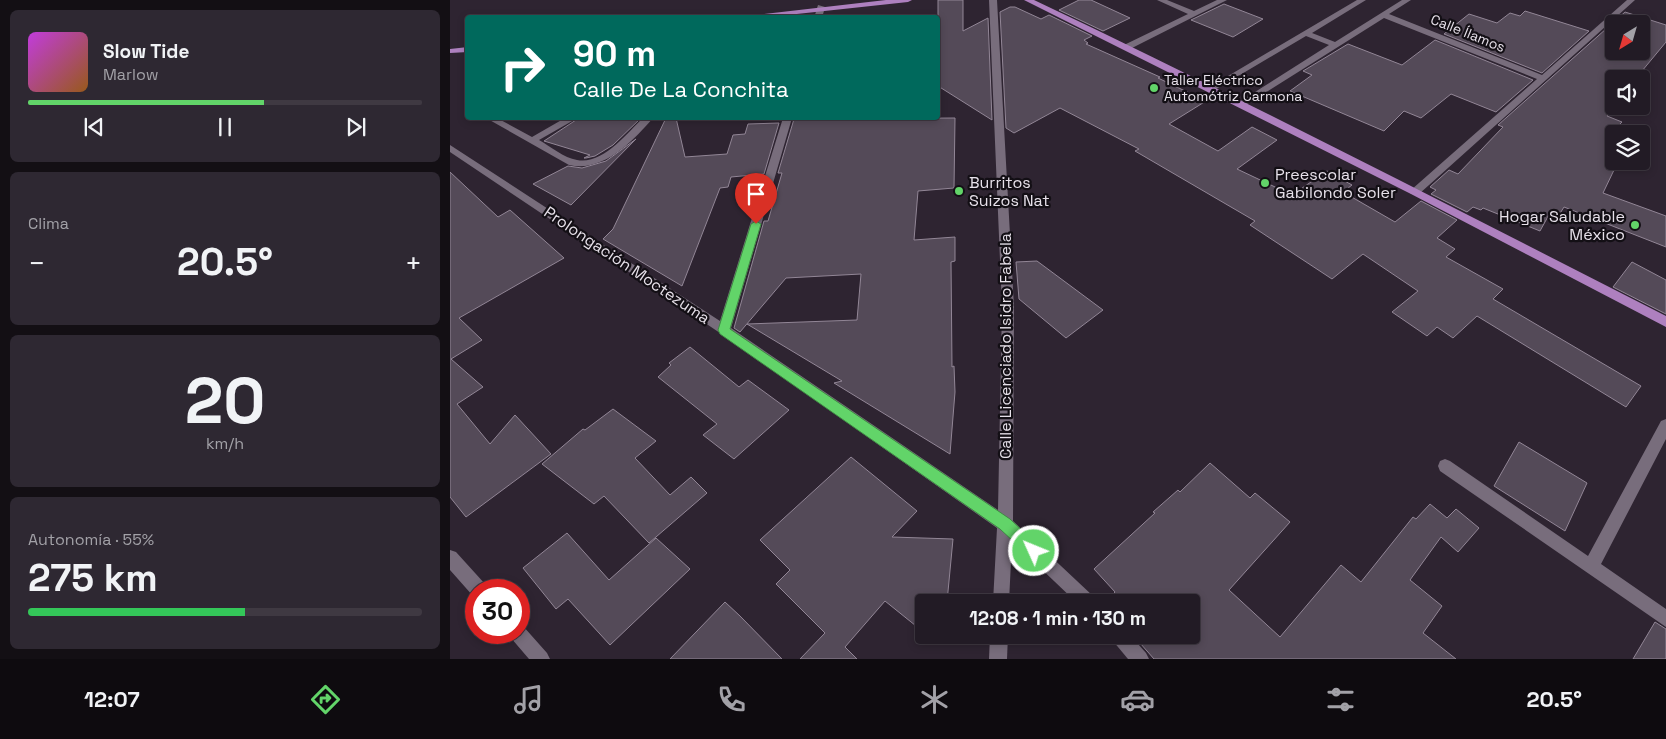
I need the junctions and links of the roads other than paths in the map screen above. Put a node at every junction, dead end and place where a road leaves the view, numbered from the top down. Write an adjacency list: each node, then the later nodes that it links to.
1 (908, 0): 9 (main road)
2 (993, 0): 33 (street, Calle Licenciado Isidro Fabela)
3 (1028, 0): 16 (main road)
4 (1161, 0): 10 (street)
5 (1223, 0): 10 (street)
6 (1362, 0): 14 (street)
7 (1407, 0): 13 (street)
8 (1630, 0): 19 (street)
9 (821, 7): 11 (main road); 12 (street)
10 (1193, 14): 16 (street)
11 (757, 15)
12 (819, 15)
13 (1384, 15): 15 (street); 19 (street, Calle Ílamos)
14 (1306, 33): 15 (street); 20 (street)
15 (1335, 45): 21 (street)
16 (1127, 47): 20 (main road)
17 (465, 49): 18 (main road)
18 (450, 51)
19 (1542, 78): 28 (street)
20 (1210, 89): 21 (main road)
21 (1241, 104): 28 (main road)
22 (494, 120): 26 (street)
23 (568, 120): 26 (street)
24 (646, 120): 26 (street)
25 (787, 120): 30 (street)
26 (531, 141)
27 (450, 148): 30 (street, Prolongación Moctezuma)
28 (1415, 192): 29 (main road)
29 (1666, 322)
30 (724, 330): 33 (street, Prolongación Moctezuma)
31 (1666, 425): 35 (street)
32 (1445, 466): 35 (street)
33 (1005, 524): 37 (street, Calle Licenciado Isidro Fabela); 38 (street, Prolongación Moctezuma)
34 (450, 558): 36 (street)
35 (1591, 566): 39 (street)
36 (469, 579)
37 (1001, 594)
38 (1079, 594)
39 (1666, 619)
40 (528, 644): 43 (street)
41 (999, 644): 44 (street)
42 (1126, 644): 45 (street)
43 (541, 659)
44 (998, 659)
45 (1140, 659)

